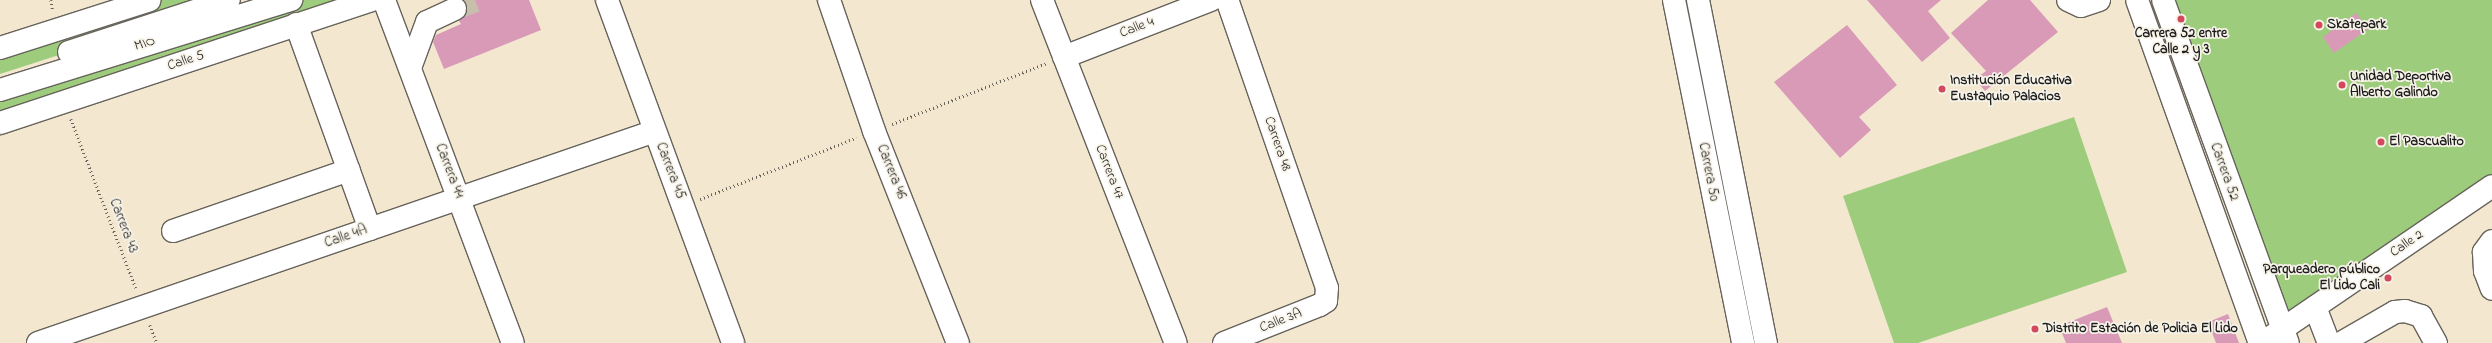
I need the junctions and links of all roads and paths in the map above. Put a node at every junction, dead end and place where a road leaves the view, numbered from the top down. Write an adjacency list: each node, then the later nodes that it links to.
1 (51, 0): 19 (path)
2 (150, 0): 21 (street)
3 (229, 0): 24 (street, MIO)
4 (291, 0): 25 (street, MIO)
5 (371, 0): 20 (street, Calle 5)
6 (384, 0): 23 (street, Carrera 44)
7 (607, 0): 28 (street, Carrera 45)
8 (829, 0): 44 (street, Carrera 46)
9 (1042, 0): 22 (street, Carrera 47)
10 (1211, 0): 22 (street, Calle 4)
11 (1227, 0): 35 (street, Carrera 48)
12 (1674, 0): 47 (street, Carrera 50)
13 (1698, 0): 48 (street, Carrera 50)
14 (2068, 0): 15 (street)
15 (2099, 0)
16 (2137, 0): 49 (street, Carrera 52)
17 (2163, 0): 39 (street, Carrera 52)
18 (455, 9): 23 (street)
19 (54, 16)
20 (296, 24): 27 (street, Calle 5); 29 (street)
21 (0, 48)
22 (1064, 57): 45 (street, Carrera 47)
23 (410, 68): 31 (street, Carrera 44)
24 (0, 74)
25 (0, 90)
26 (70, 117): 37 (path, Carrera 43)
27 (0, 123)
28 (655, 132): 31 (street, Calle 4A); 43 (street, Carrera 45)
29 (349, 170): 32 (street); 33 (street)
30 (2492, 186): 38 (street, Calle 2)
31 (459, 199): 32 (street, Calle 4A); 42 (street, Carrera 44)
32 (370, 229): 37 (street, Calle 4A)
33 (173, 231)
34 (2492, 241): 36 (street)
35 (1327, 288): 46 (street, Calle 3A)
36 (2492, 289)
37 (143, 307): 40 (street, Calle 4A); 41 (path, Carrera 43)
38 (2315, 307): 39 (street, Calle 2); 50 (street)
39 (2286, 336): 49 (street, Calle 2)
40 (38, 343)
41 (157, 343)
42 (513, 343)
43 (733, 343)
44 (958, 343)
45 (1176, 343)
46 (1224, 343)
47 (1742, 343)
48 (1766, 343)
49 (2261, 343)
50 (2329, 343)
51 (2341, 343): 52 (street)
52 (2436, 343)

